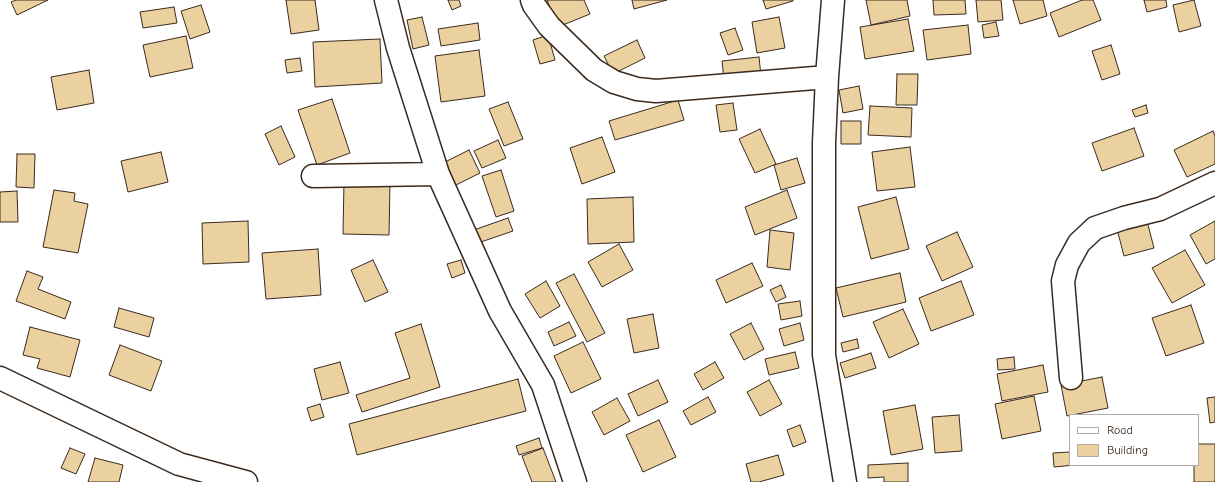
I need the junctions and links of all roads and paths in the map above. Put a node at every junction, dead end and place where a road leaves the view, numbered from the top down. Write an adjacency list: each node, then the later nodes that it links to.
1 (386, 0): 5 (street)
2 (532, 0): 4 (street)
3 (833, 0): 4 (street)
4 (826, 76): 12 (street)
5 (438, 174): 6 (street); 11 (street)
6 (313, 176)
7 (1215, 183): 9 (street)
8 (0, 378): 10 (street)
9 (1071, 378)
10 (246, 482)
11 (576, 482)
12 (845, 482)

